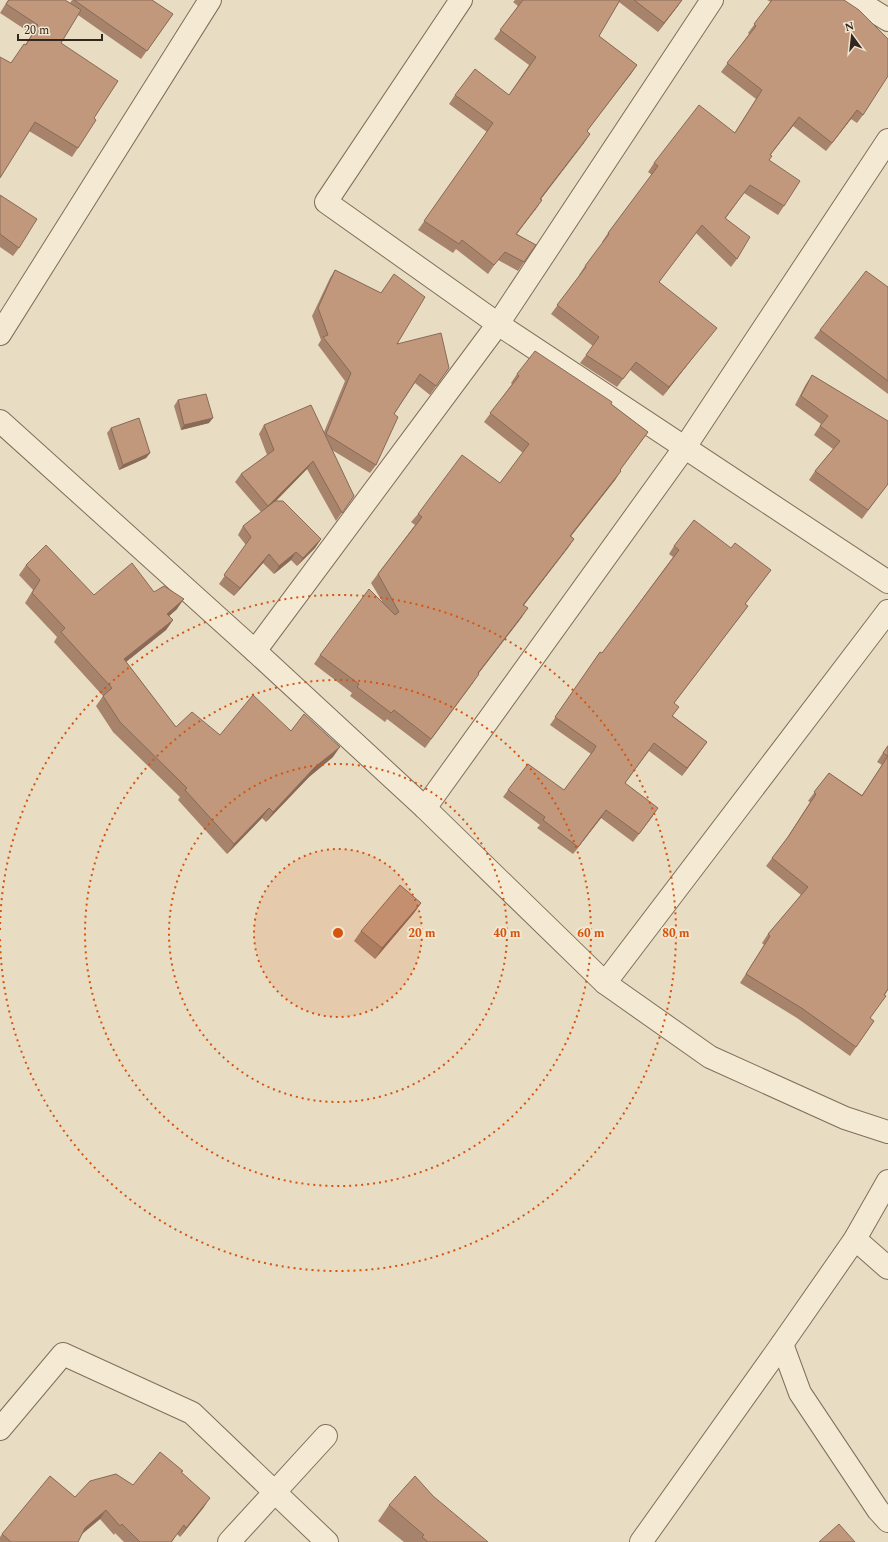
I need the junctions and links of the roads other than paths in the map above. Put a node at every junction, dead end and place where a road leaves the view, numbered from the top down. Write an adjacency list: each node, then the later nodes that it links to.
1 (210, 0): 8 (street)
2 (461, 0): 7 (street)
3 (712, 0): 7 (street)
4 (856, 0): 5 (street)
5 (888, 20)
6 (888, 140): 10 (street)
7 (498, 324): 10 (street); 13 (street)
8 (0, 334)
9 (0, 420): 13 (street)
10 (685, 447): 11 (street); 14 (street)
11 (888, 582)
12 (888, 611): 15 (street)
13 (255, 651): 14 (street)
14 (425, 808): 15 (street)
15 (605, 983): 16 (street)
16 (888, 1132)
17 (888, 1180): 18 (street)
18 (855, 1239): 19 (street); 20 (street)
19 (888, 1268)
20 (782, 1344): 24 (street); 27 (street)
21 (0, 1429): 23 (street)
22 (326, 1436): 23 (street)
23 (275, 1492): 25 (street); 26 (street)
24 (888, 1521)
25 (229, 1542)
26 (327, 1542)
27 (641, 1542)

